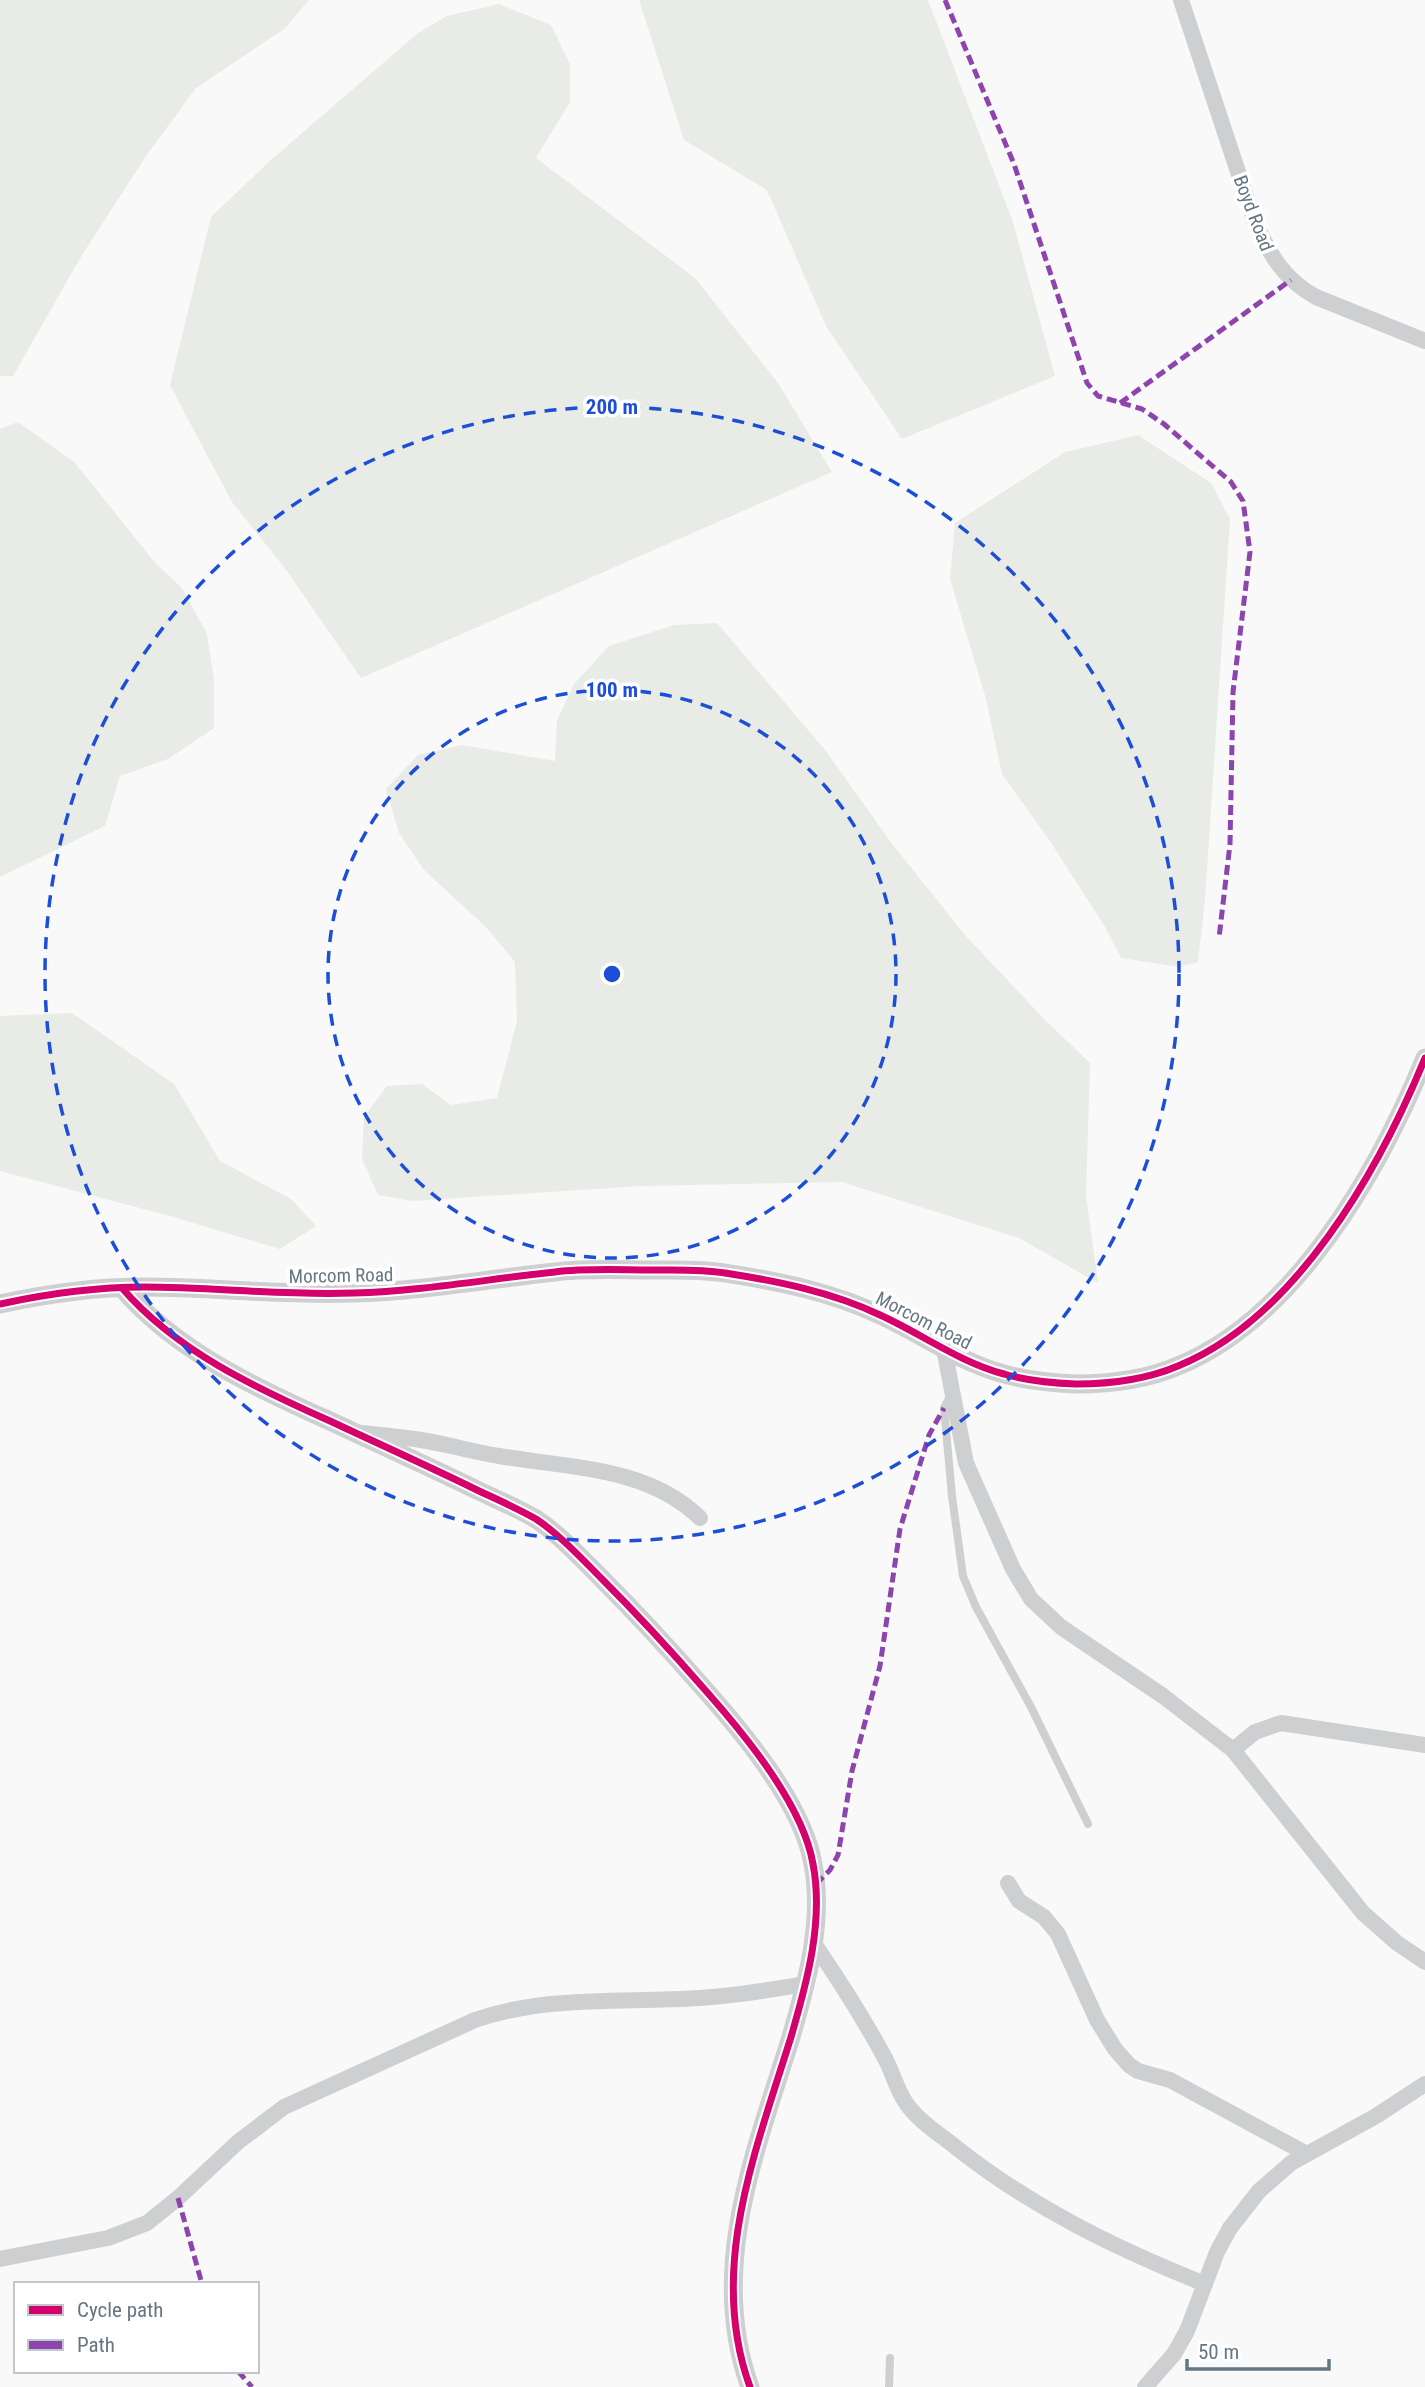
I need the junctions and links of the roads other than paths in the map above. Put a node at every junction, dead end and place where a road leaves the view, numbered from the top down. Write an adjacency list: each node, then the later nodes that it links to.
1 (1181, 0): 2 (street, Boyd Road)
2 (1425, 341)
3 (1425, 1058): 6 (street, Morcom Road)
4 (122, 1288): 5 (street, Morcom Road); 6 (street, Morcom Road); 8 (street)
5 (0, 1304)
6 (944, 1349): 7 (street)
7 (953, 1392): 11 (street); 12 (lane)
8 (353, 1432): 9 (street); 14 (street)
9 (700, 1518)
10 (1425, 1745): 11 (street)
11 (1233, 1750): 15 (street)
12 (1088, 1824)
13 (1008, 1883): 18 (street)
14 (813, 1942): 16 (street); 20 (street)
15 (1425, 1962)
16 (806, 1984): 19 (street); 22 (street)
17 (1425, 2084): 18 (street)
18 (1307, 2154): 20 (street)
19 (0, 2259)
20 (1205, 2284): 24 (street)
21 (890, 2358): 23 (lane)
22 (750, 2387)
23 (889, 2387)
24 (1144, 2387)

